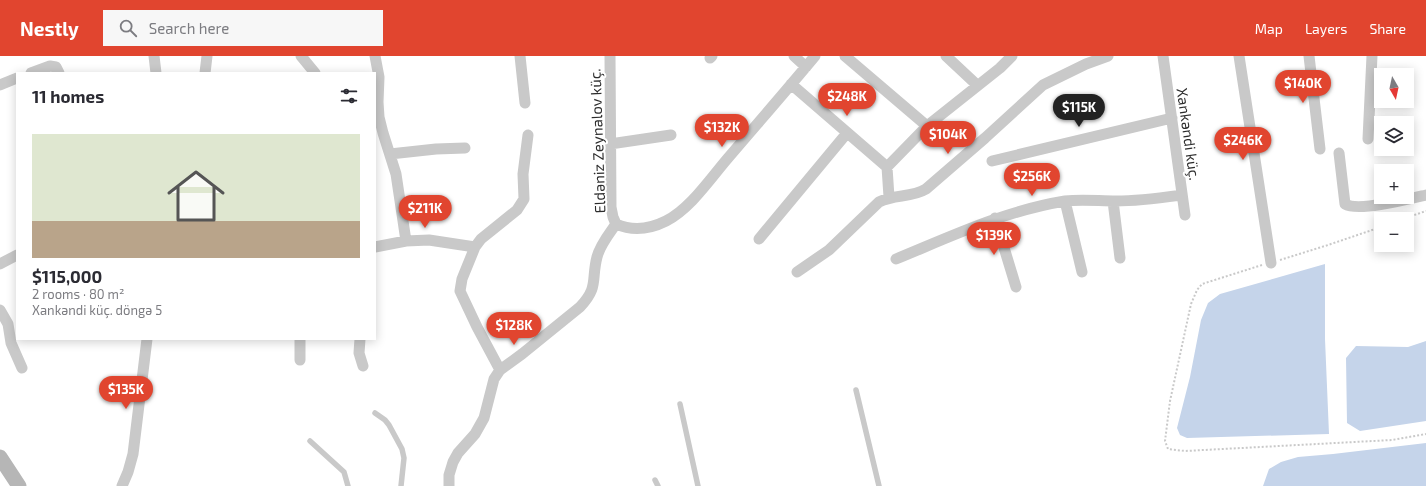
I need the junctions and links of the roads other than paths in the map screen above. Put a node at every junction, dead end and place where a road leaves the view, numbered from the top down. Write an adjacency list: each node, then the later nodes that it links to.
1 (154, 56): 20 (street)
2 (207, 56): 21 (street)
3 (301, 56): 22 (street)
4 (375, 56): 27 (street)
5 (520, 56): 28 (street)
6 (610, 56): 35 (street, Eldəniz Zeynalov küç.)
7 (794, 56): 17 (street)
8 (815, 56): 17 (street)
9 (845, 56): 30 (street)
10 (946, 56): 26 (street)
11 (1012, 56): 26 (street)
12 (1108, 56): 44 (street)
13 (1163, 56): 29 (street, Xankəndi küç.)
14 (1240, 56): 57 (street)
15 (1309, 56): 37 (street)
16 (1372, 56): 34 (street)
17 (806, 67): 25 (street)
18 (34, 72): 19 (street)
19 (58, 72)
20 (156, 72)
21 (205, 72)
22 (314, 72)
23 (16, 78): 24 (street)
24 (0, 84)
25 (791, 84): 31 (street); 49 (street)
26 (977, 85): 30 (street)
27 (376, 102): 39 (street)
28 (525, 103)
29 (1172, 118): 40 (street); 42 (street, Xankəndi küç.)
30 (927, 126): 41 (street)
31 (847, 132): 41 (street); 50 (street)
32 (528, 135): 53 (street)
33 (671, 135): 35 (street)
34 (1368, 139)
35 (610, 144): 49 (street, Eldəniz Zeynalov küç.)
36 (465, 148): 39 (street)
37 (1320, 149)
38 (1339, 153): 43 (street)
39 (390, 154): 51 (street)
40 (992, 161)
41 (888, 167): 44 (street)
42 (1182, 195): 46 (street); 47 (street, Xankəndi küç.)
43 (1426, 195)
44 (889, 197): 59 (street)
45 (1065, 201): 46 (street); 48 (street); 60 (street)
46 (1114, 201): 55 (street)
47 (1185, 215)
48 (995, 218): 56 (street); 61 (street)
49 (616, 224): 70 (street)
50 (759, 239)
51 (406, 241): 52 (street); 53 (street)
52 (376, 247)
53 (475, 247): 70 (street)
54 (16, 256): 58 (street)
55 (1120, 258)
56 (896, 259)
57 (1271, 263)
58 (0, 264)
59 (797, 272)
60 (1082, 272)
61 (1016, 287)
62 (0, 310): 63 (street)
63 (12, 322): 69 (street)
64 (148, 340): 78 (street)
65 (300, 340): 67 (street)
66 (360, 340): 68 (street)
67 (300, 360)
68 (363, 366)
69 (22, 368)
70 (500, 370): 81 (street)
71 (856, 390): 84 (lane)
72 (680, 404): 83 (lane)
73 (375, 413): 80 (lane)
74 (310, 441): 79 (lane)
75 (1, 461): 77 (street)
76 (655, 480): 82 (lane)
77 (19, 486)
78 (122, 486)
79 (348, 486)
80 (401, 486)
81 (449, 486)
82 (658, 486)
83 (698, 486)
84 (880, 486)

